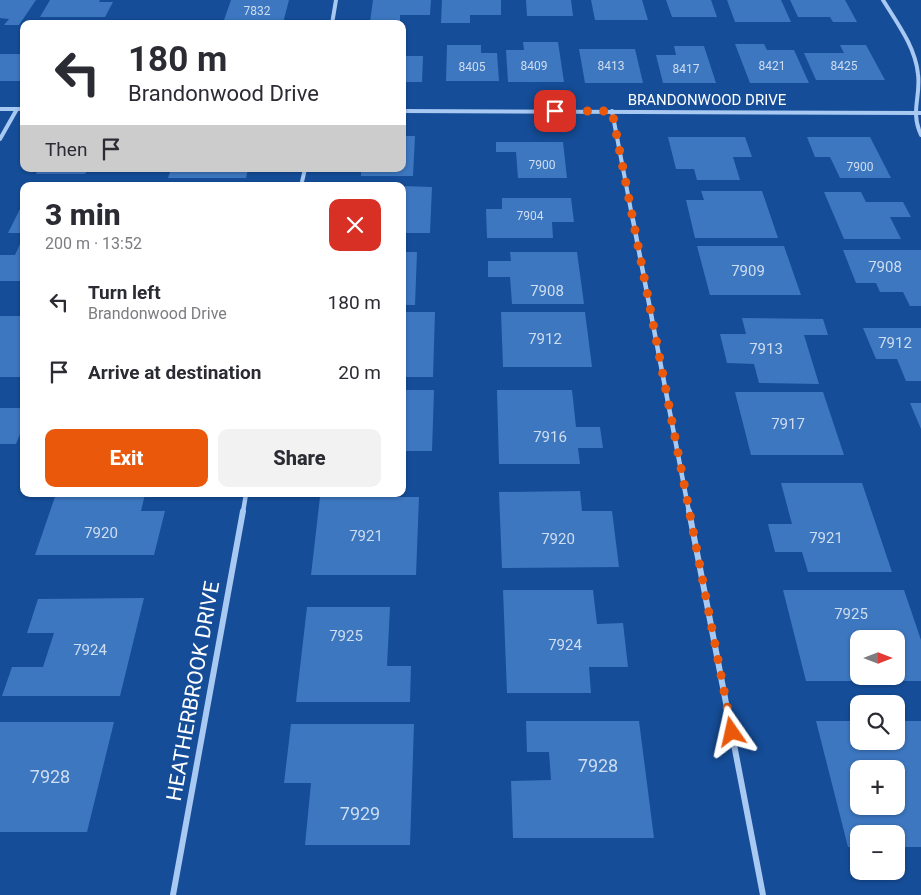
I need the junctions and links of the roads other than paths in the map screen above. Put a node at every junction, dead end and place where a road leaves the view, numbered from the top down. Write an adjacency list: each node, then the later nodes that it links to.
1 (336, 0): 3 (street)
2 (883, 0): 8 (street)
3 (333, 20)
4 (0, 109): 5 (street)
5 (17, 109): 11 (street)
6 (406, 111): 7 (street, BRANDONWOOD DRIVE)
7 (612, 111): 8 (street, BRANDONWOOD DRIVE); 14 (street)
8 (913, 113): 9 (street, BRANDONWOOD DRIVE); 10 (street)
9 (921, 113)
10 (921, 135)
11 (0, 139)
12 (245, 497): 13 (street, HEATHERBROOK DRIVE)
13 (173, 895)
14 (763, 895)

